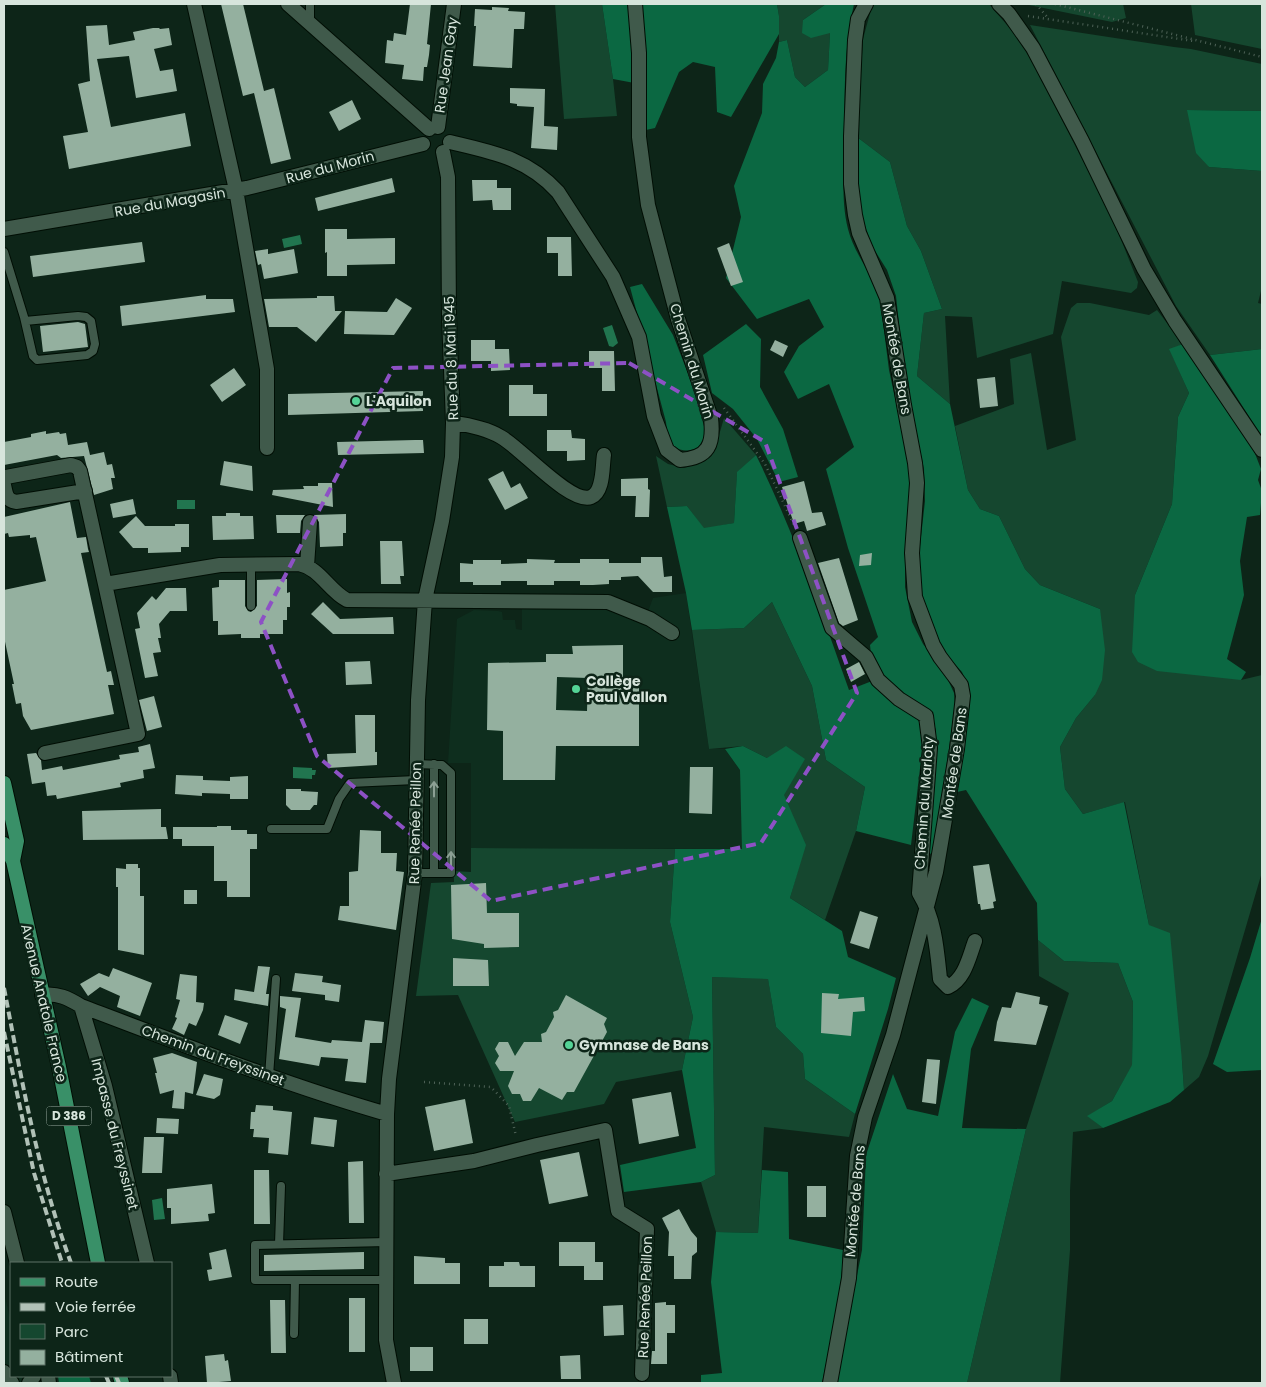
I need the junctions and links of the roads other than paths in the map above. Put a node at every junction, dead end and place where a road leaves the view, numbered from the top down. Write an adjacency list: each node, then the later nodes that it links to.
1 (194, 4): 12 (street, Rue du Magasin)
2 (310, 4): 8 (lane)
3 (454, 4): 9 (street, Rue Jean Gay)
4 (635, 4): 11 (street, Chemin du Morin)
5 (866, 4): 42 (street, Montée de Bans)
6 (290, 5): 8 (street)
7 (1004, 9): 18 (street)
8 (310, 23): 9 (street)
9 (434, 128): 10 (street); 11 (street)
10 (423, 144): 11 (street); 12 (street, Rue du Morin)
11 (446, 147): 16 (street, Rue du 8 Mai 1945)
12 (236, 190): 13 (street, Rue du Magasin); 17 (street)
13 (4, 229)
14 (4, 252): 15 (lane)
15 (25, 321): 15 (lane)
16 (453, 423): 19 (street); 25 (street, Rue du 8 Mai 1945)
17 (268, 448)
18 (1262, 450)
19 (604, 455)
20 (4, 479): 22 (street)
21 (4, 485): 22 (street)
22 (85, 491): 28 (street)
23 (310, 522): 27 (street)
24 (800, 538): 42 (street, Chemin du Marloty)
25 (434, 562): 29 (street, Rue Renée Peillon)
26 (251, 564): 27 (street); 28 (street); 30 (lane)
27 (307, 566): 29 (street)
28 (105, 584): 32 (street)
29 (425, 600): 31 (street); 33 (street, Rue Renée Peillon)
30 (251, 606)
31 (672, 633)
32 (45, 753)
33 (416, 764): 34 (lane); 35 (street, Rue Renée Peillon)
34 (434, 764): 41 (lane, one-way to 34); 41 (lane, one-way to 34)
35 (416, 780): 37 (lane); 40 (street, Rue Renée Peillon)
36 (4, 783): 39 (main road, Avenue Anatole France / D 386)
37 (271, 830)
38 (4, 844): 39 (main road, Avenue Anatole France / D 386)
39 (13, 860): 45 (main road, Avenue Anatole France / D 386)
40 (415, 873): 41 (lane); 48 (street, Rue Renée Peillon)
41 (434, 873)
42 (926, 905): 43 (street, Chemin du Marloty); 64 (street, Montée de Bans)
43 (975, 941)
44 (276, 979): 47 (lane)
45 (42, 995): 46 (street, Chemin du Freyssinet); 55 (main road, Avenue Anatole France / D 386)
46 (81, 1006): 47 (street, Chemin du Freyssinet); 56 (street, Impasse du Freyssinet)
47 (269, 1076): 48 (street, Chemin du Freyssinet)
48 (387, 1114): 49 (street, Rue Renée Peillon)
49 (386, 1174): 52 (street, Rue Renée Peillon); 61 (street, Rue Renée Peillon)
50 (281, 1186): 53 (lane)
51 (4, 1212): 54 (street)
52 (387, 1242): 53 (lane); 58 (street, Rue Renée Peillon)
53 (280, 1244): 57 (lane)
54 (18, 1262)
55 (98, 1262)
56 (147, 1262)
57 (295, 1280): 58 (lane); 59 (lane)
58 (387, 1280): 63 (street, Rue Renée Peillon)
59 (294, 1334)
60 (4, 1372): 62 (street)
61 (642, 1374)
62 (12, 1383)
63 (394, 1383)
64 (830, 1383)

